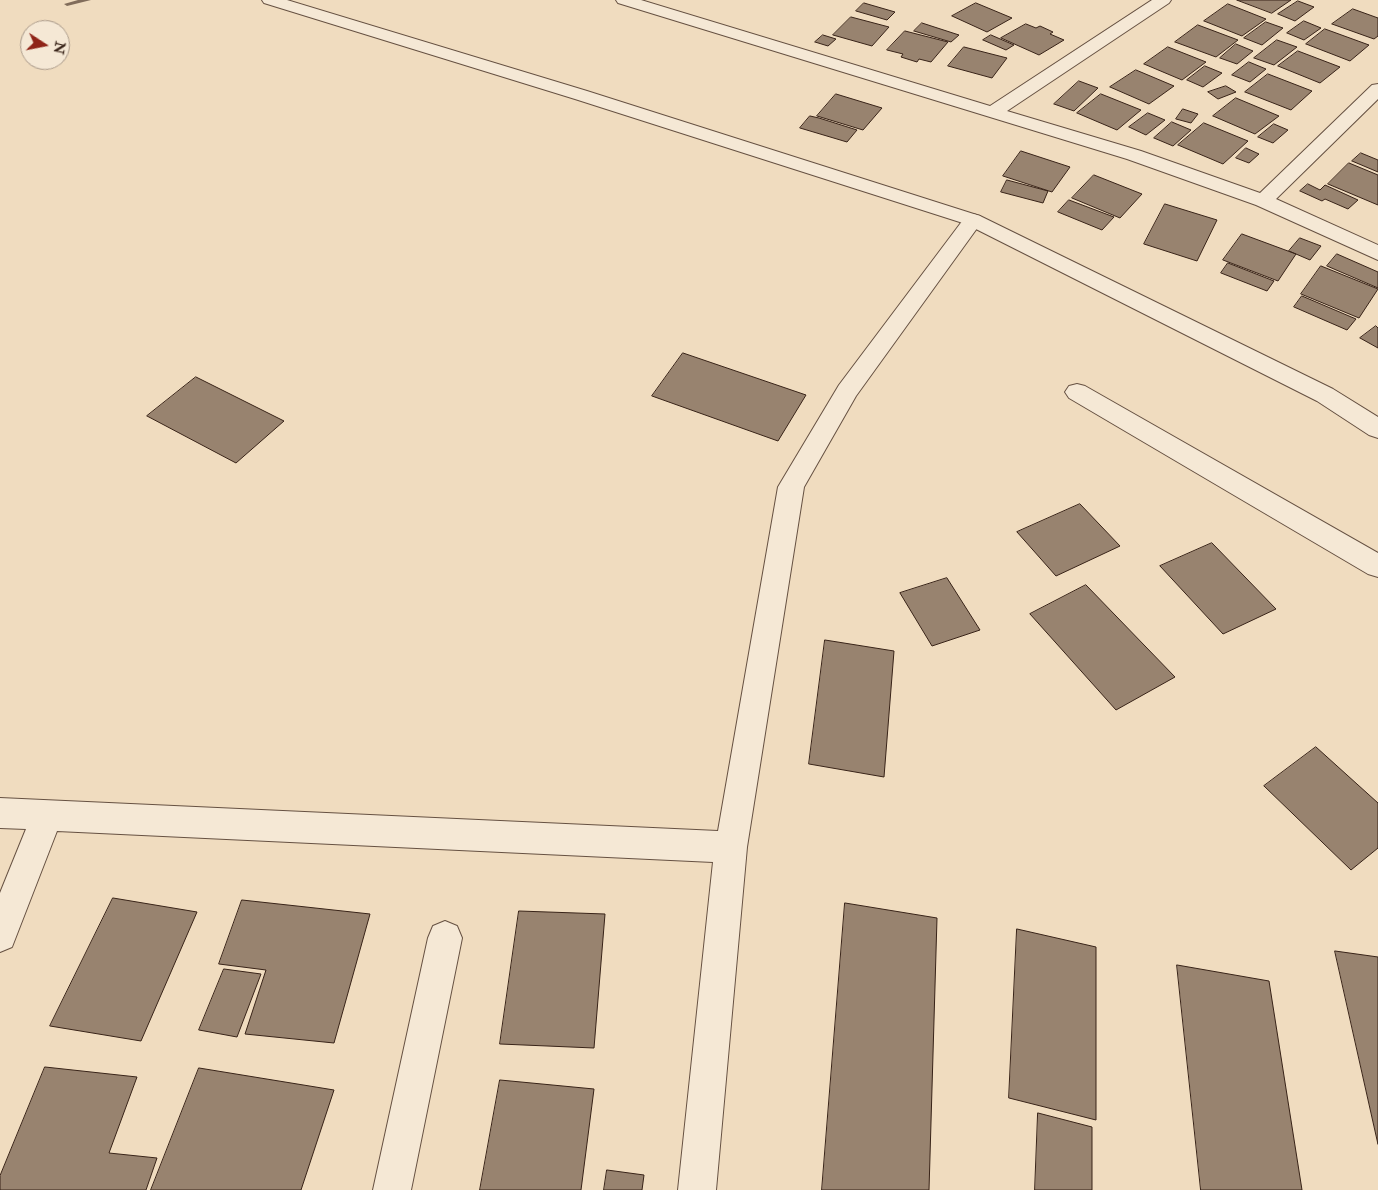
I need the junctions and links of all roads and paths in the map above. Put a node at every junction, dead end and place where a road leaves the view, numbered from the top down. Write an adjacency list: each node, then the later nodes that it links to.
1 (270, 0): 7 (street)
2 (624, 0): 5 (street)
3 (1163, 0): 5 (street)
4 (1378, 89): 6 (street)
5 (994, 112): 6 (street)
6 (1263, 201): 8 (street)
7 (973, 220): 10 (street); 14 (street)
8 (1378, 253)
9 (1077, 392): 11 (street)
10 (1378, 429)
11 (1378, 566)
12 (0, 813): 13 (street)
13 (48, 814): 14 (street); 15 (street)
14 (731, 847): 18 (street)
15 (0, 935)
16 (445, 938): 17 (street)
17 (392, 1190)
18 (698, 1190)

